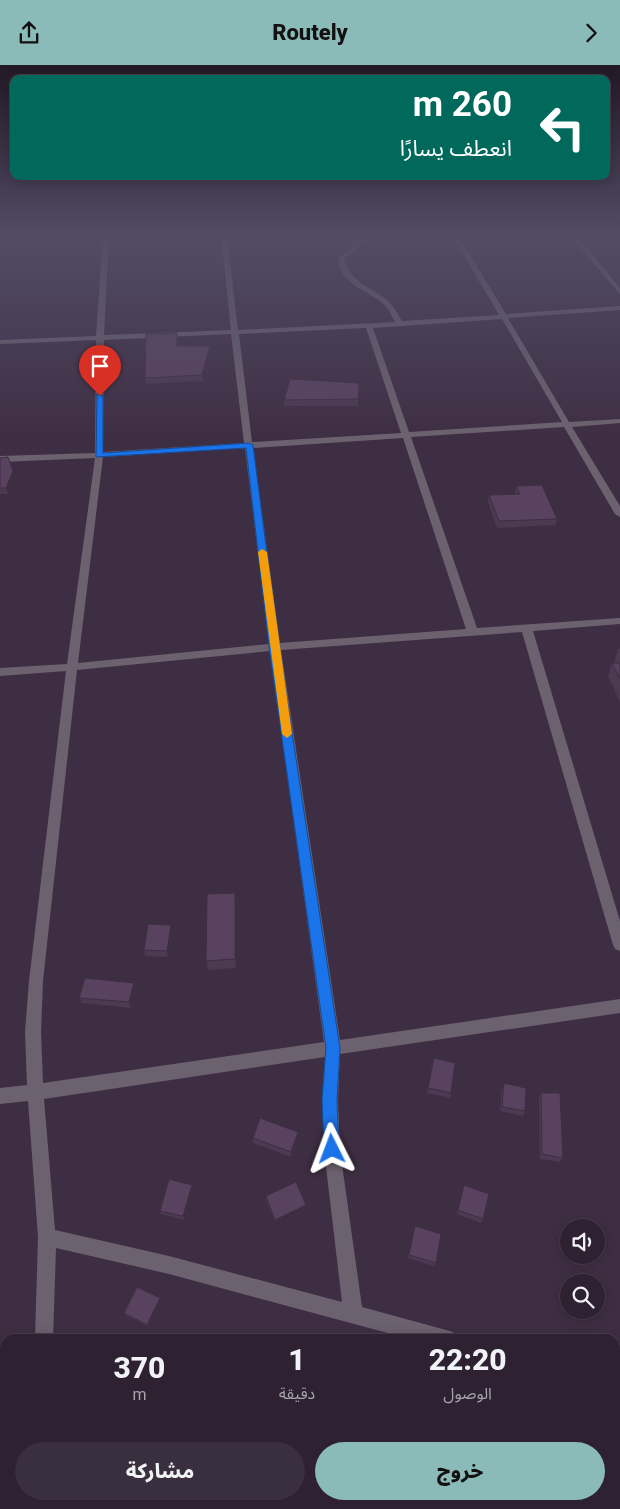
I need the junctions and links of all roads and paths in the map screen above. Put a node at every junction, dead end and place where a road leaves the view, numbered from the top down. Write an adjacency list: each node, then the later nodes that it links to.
1 (102, 302): 10 (street)
2 (231, 302): 9 (street)
3 (385, 302): 7 (street)
4 (497, 302): 6 (street)
5 (620, 308): 6 (street)
6 (506, 317): 7 (street); 13 (street)
7 (400, 324): 8 (street)
8 (369, 326): 9 (street); 14 (street)
9 (234, 332): 10 (street); 15 (street)
10 (100, 337): 11 (street); 16 (street)
11 (0, 342)
12 (620, 421): 13 (street)
13 (566, 425): 14 (street); 18 (street)
14 (406, 435): 15 (street); 21 (street)
15 (249, 445): 16 (street); 22 (street)
16 (99, 455): 17 (street); 23 (street)
17 (0, 459)
18 (620, 514)
19 (620, 621): 20 (street)
20 (527, 629): 21 (street); 25 (street)
21 (473, 633): 22 (street)
22 (274, 647): 23 (street); 27 (street)
23 (72, 667): 24 (street); 28 (street)
24 (0, 672)
25 (620, 945)
26 (620, 1006): 27 (street)
27 (333, 1048): 28 (street); 31 (street)
28 (35, 1092): 29 (street); 30 (street)
29 (0, 1096)
30 (47, 1237): 31 (street); 32 (street)
31 (353, 1313): 33 (street)
32 (44, 1334)
33 (413, 1334)

